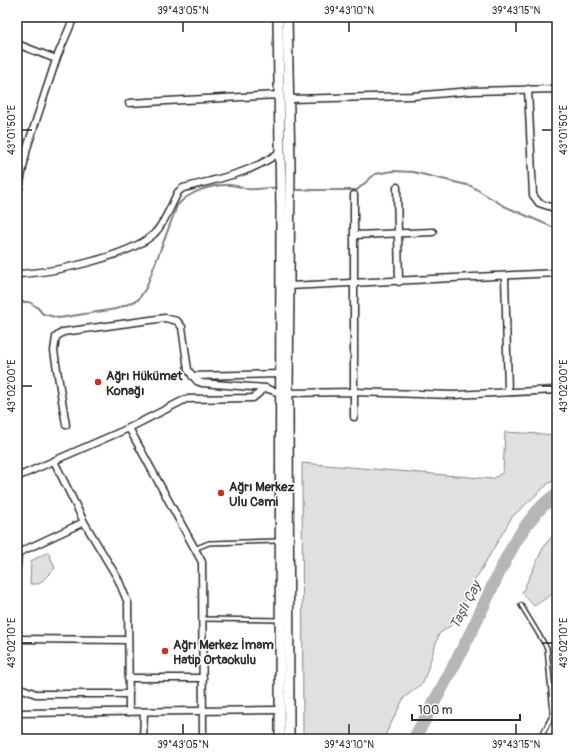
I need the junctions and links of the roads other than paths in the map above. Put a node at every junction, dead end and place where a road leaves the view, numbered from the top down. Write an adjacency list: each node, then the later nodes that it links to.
1 (74, 17): 5 (street)
2 (278, 17): 8 (main road)
3 (287, 17): 9 (main road)
4 (17, 44): 5 (street)
5 (56, 59): 15 (street)
6 (557, 88): 7 (street)
7 (528, 89): 9 (street); 17 (street)
8 (279, 95): 10 (street); 11 (main road)
9 (289, 99): 12 (main road)
10 (129, 103)
11 (281, 152): 12 (main road); 22 (street)
12 (286, 165): 16 (main road)
13 (397, 187): 19 (street)
14 (354, 195): 20 (street)
15 (17, 198)
16 (286, 208): 26 (main road); 27 (main road)
17 (557, 209)
18 (433, 232): 19 (street)
19 (398, 234): 20 (street); 24 (street)
20 (355, 235): 25 (street)
21 (557, 273): 23 (street)
22 (17, 274)
23 (505, 276): 24 (street); 31 (street)
24 (399, 282): 25 (street)
25 (355, 283): 26 (street); 32 (street)
26 (289, 286): 33 (main road)
27 (280, 374): 28 (street); 33 (main road)
28 (192, 376): 29 (street); 35 (street)
29 (265, 388): 33 (street); 36 (street)
30 (557, 390): 31 (street)
31 (508, 391): 32 (street)
32 (354, 392): 33 (street); 34 (street)
33 (284, 393): 40 (main road); 60 (main road)
34 (354, 417)
35 (66, 425)
36 (129, 428): 37 (street); 41 (street)
37 (54, 461): 38 (street); 39 (street)
38 (17, 477)
39 (84, 522): 42 (street); 47 (street)
40 (281, 541): 41 (lane); 45 (main road)
41 (194, 548): 44 (street)
42 (17, 566)
43 (521, 605): 61 (lane)
44 (202, 619): 45 (lane); 49 (street)
45 (281, 620): 52 (main road)
46 (19, 639): 47 (street)
47 (128, 640): 48 (street)
48 (128, 678): 49 (street); 51 (street)
49 (203, 678): 53 (street)
50 (17, 689): 51 (street)
51 (129, 694): 54 (street)
52 (280, 710): 53 (street); 59 (main road)
53 (203, 711): 55 (street); 58 (street)
54 (129, 712): 55 (street); 56 (street)
55 (144, 712): 57 (street)
56 (17, 713)
57 (143, 739)
58 (203, 739)
59 (280, 739)
60 (289, 739)
61 (540, 739)

